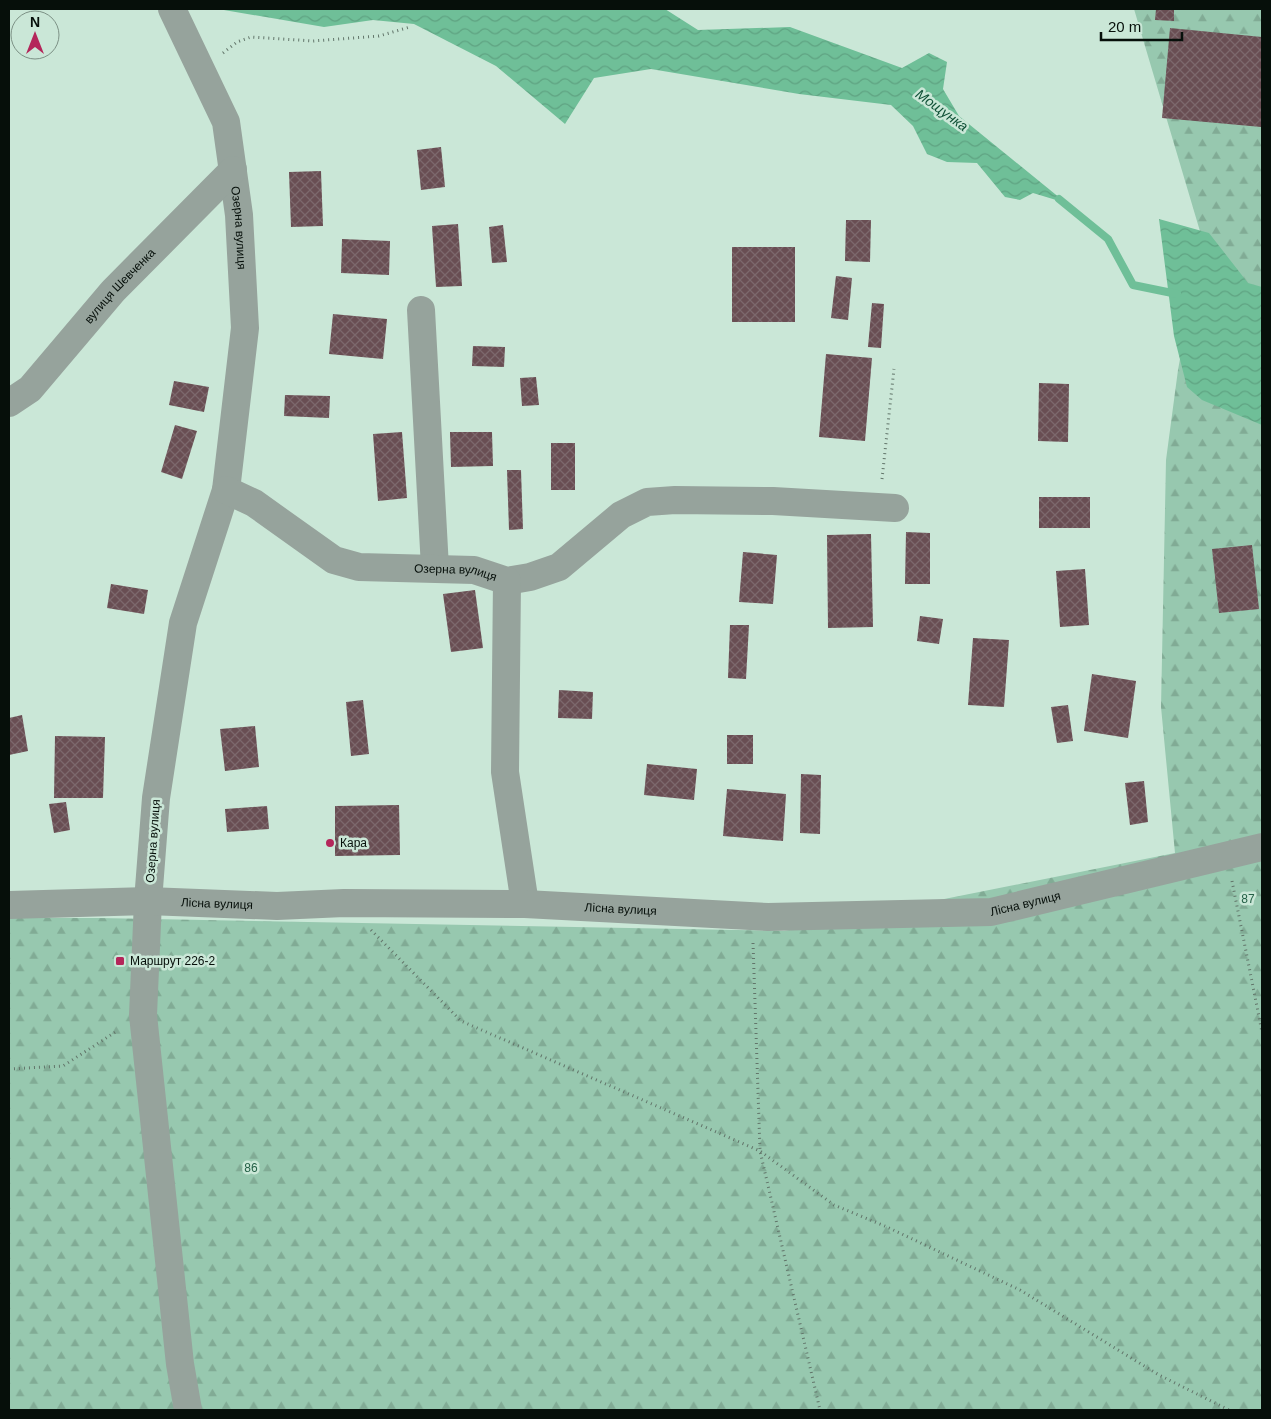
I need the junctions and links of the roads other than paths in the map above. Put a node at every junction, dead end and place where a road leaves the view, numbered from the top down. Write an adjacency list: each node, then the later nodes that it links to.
1 (172, 9): 2 (street, Озерна вулиця)
2 (233, 170): 4 (street, вулиця Шевченка); 5 (street, Озерна вулиця)
3 (421, 310): 7 (street)
4 (9, 403)
5 (226, 490): 7 (street, Озерна вулиця); 10 (street, Озерна вулиця)
6 (887, 508): 8 (street, Озерна вулиця)
7 (435, 568): 8 (street, Озерна вулиця)
8 (507, 581): 11 (street)
9 (1262, 847): 11 (street, Лісна вулиця)
10 (148, 901): 11 (street, Лісна вулиця); 12 (street, Лісна вулиця); 13 (street, Озерна вулиця)
11 (525, 904)
12 (9, 905)
13 (188, 1410)

